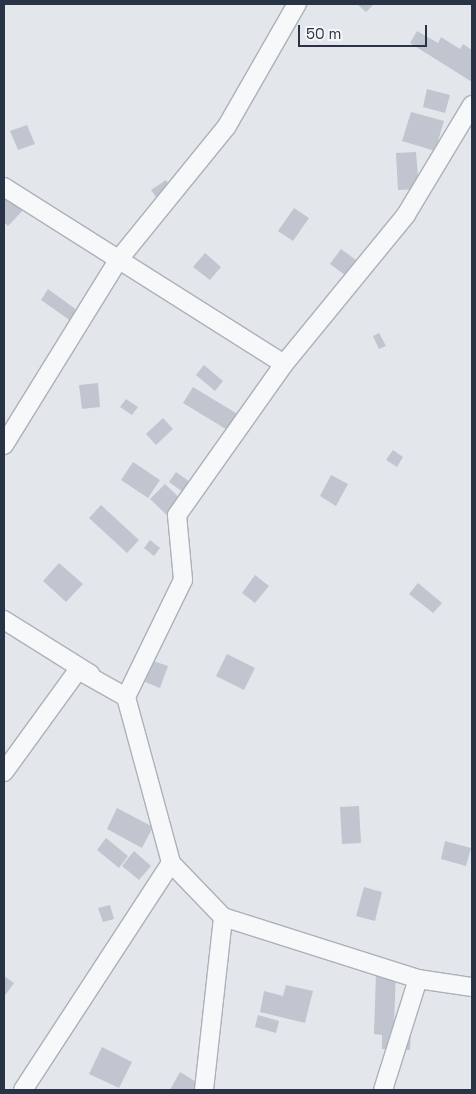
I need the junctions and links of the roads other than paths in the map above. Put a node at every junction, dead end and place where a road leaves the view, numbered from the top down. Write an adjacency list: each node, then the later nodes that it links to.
1 (297, 4): 4 (street)
2 (472, 105): 5 (street)
3 (4, 187): 4 (street)
4 (119, 260): 5 (street); 6 (street)
5 (284, 364): 8 (street)
6 (4, 445)
7 (4, 620): 8 (street)
8 (126, 697): 9 (street); 10 (street)
9 (4, 772)
10 (171, 863): 11 (street); 14 (street)
11 (223, 917): 12 (street); 15 (street)
12 (418, 979): 13 (street); 16 (street)
13 (472, 987)
14 (23, 1090)
15 (204, 1090)
16 (383, 1090)

